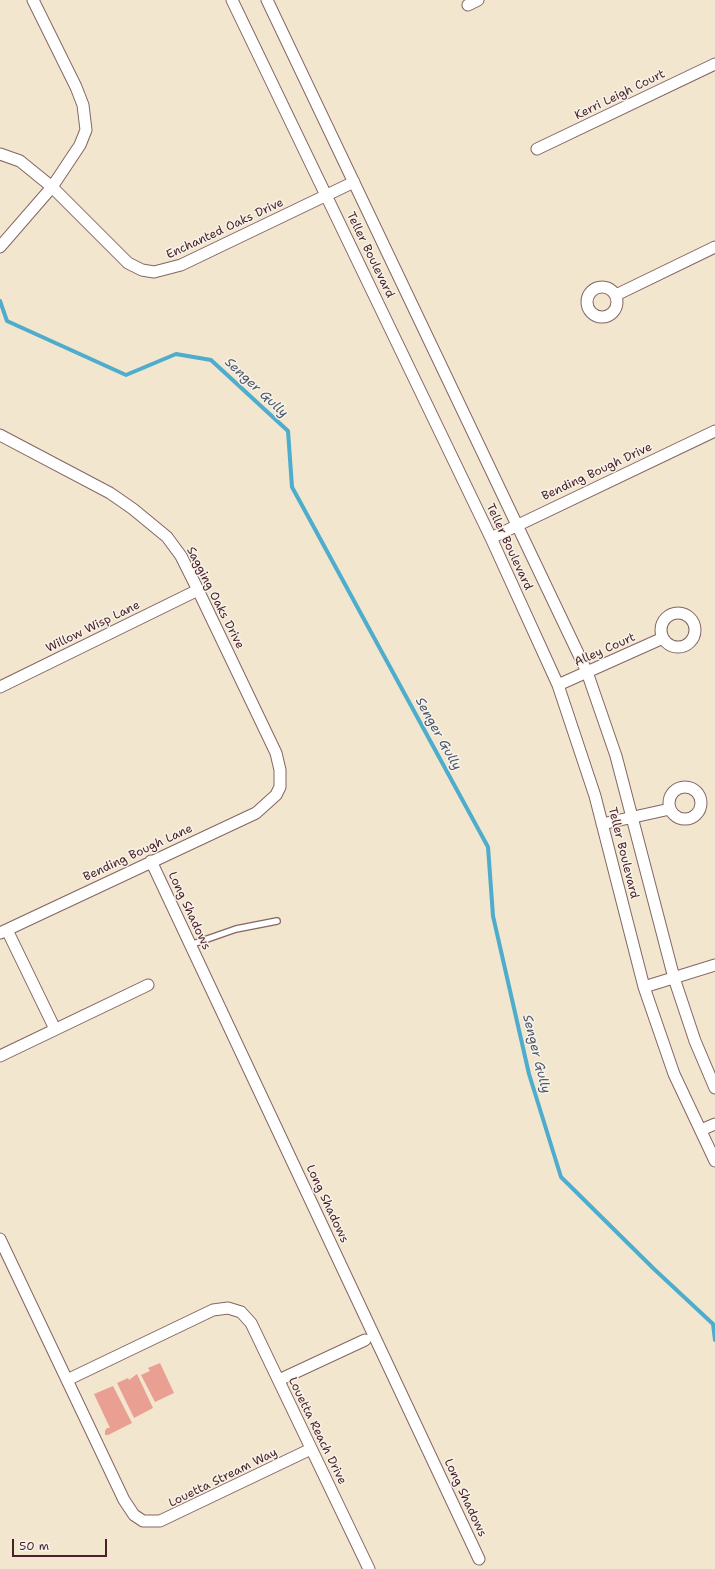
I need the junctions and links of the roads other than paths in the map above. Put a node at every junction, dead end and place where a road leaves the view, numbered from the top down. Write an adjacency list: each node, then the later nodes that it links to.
1 (33, 0): 8 (street)
2 (232, 0): 9 (street, Teller Boulevard)
3 (267, 0): 7 (street, Teller Boulevard)
4 (715, 64): 5 (street, Kerri Leigh Court)
5 (537, 149)
6 (0, 154): 8 (street, Enchanted Oaks Drive)
7 (354, 182): 9 (street, Enchanted Oaks Drive); 15 (street, Teller Boulevard)
8 (52, 187): 9 (street, Enchanted Oaks Drive); 10 (street)
9 (326, 195): 16 (street, Teller Boulevard)
10 (0, 247)
11 (715, 247): 12 (street)
12 (616, 295)
13 (715, 431): 15 (street, Bending Bough Drive)
14 (0, 435): 17 (street, Sagging Oaks Drive)
15 (518, 524): 16 (street, Bending Bough Drive); 19 (street, Teller Boulevard)
16 (491, 538): 20 (street, Teller Boulevard)
17 (198, 590): 21 (street, Willow Wisp Lane); 22 (street, Sagging Oaks Drive)
18 (663, 638): 19 (street, Alley Court)
19 (587, 672): 20 (street, Alley Court); 24 (street, Teller Boulevard)
20 (558, 685): 25 (street, Teller Boulevard)
21 (0, 687)
22 (280, 787): 26 (street, Bending Bough Lane)
23 (670, 809): 24 (street)
24 (633, 817): 25 (street); 31 (street, Teller Boulevard)
25 (602, 824): 33 (street, Teller Boulevard)
26 (151, 861): 28 (street, Bending Bough Lane); 29 (street, Long Shadows)
27 (276, 921): 29 (lane)
28 (3, 932): 34 (street)
29 (190, 945): 45 (street, Long Shadows)
30 (715, 965): 31 (street)
31 (674, 978): 33 (street); 36 (street, Teller Boulevard)
32 (148, 984): 34 (street)
33 (644, 987): 38 (street, Teller Boulevard)
34 (55, 1029): 35 (street)
35 (0, 1056)
36 (715, 1088)
37 (715, 1124): 38 (street)
38 (701, 1130): 39 (street, Teller Boulevard)
39 (715, 1161)
40 (0, 1239): 42 (street)
41 (365, 1340): 43 (street)
42 (67, 1380): 43 (street, Louetta Reach Drive); 44 (street, Louetta Stream Way)
43 (279, 1380): 44 (street, Louetta Reach Drive)
44 (312, 1450): 46 (street, Louetta Reach Drive)
45 (479, 1559)
46 (369, 1569)

